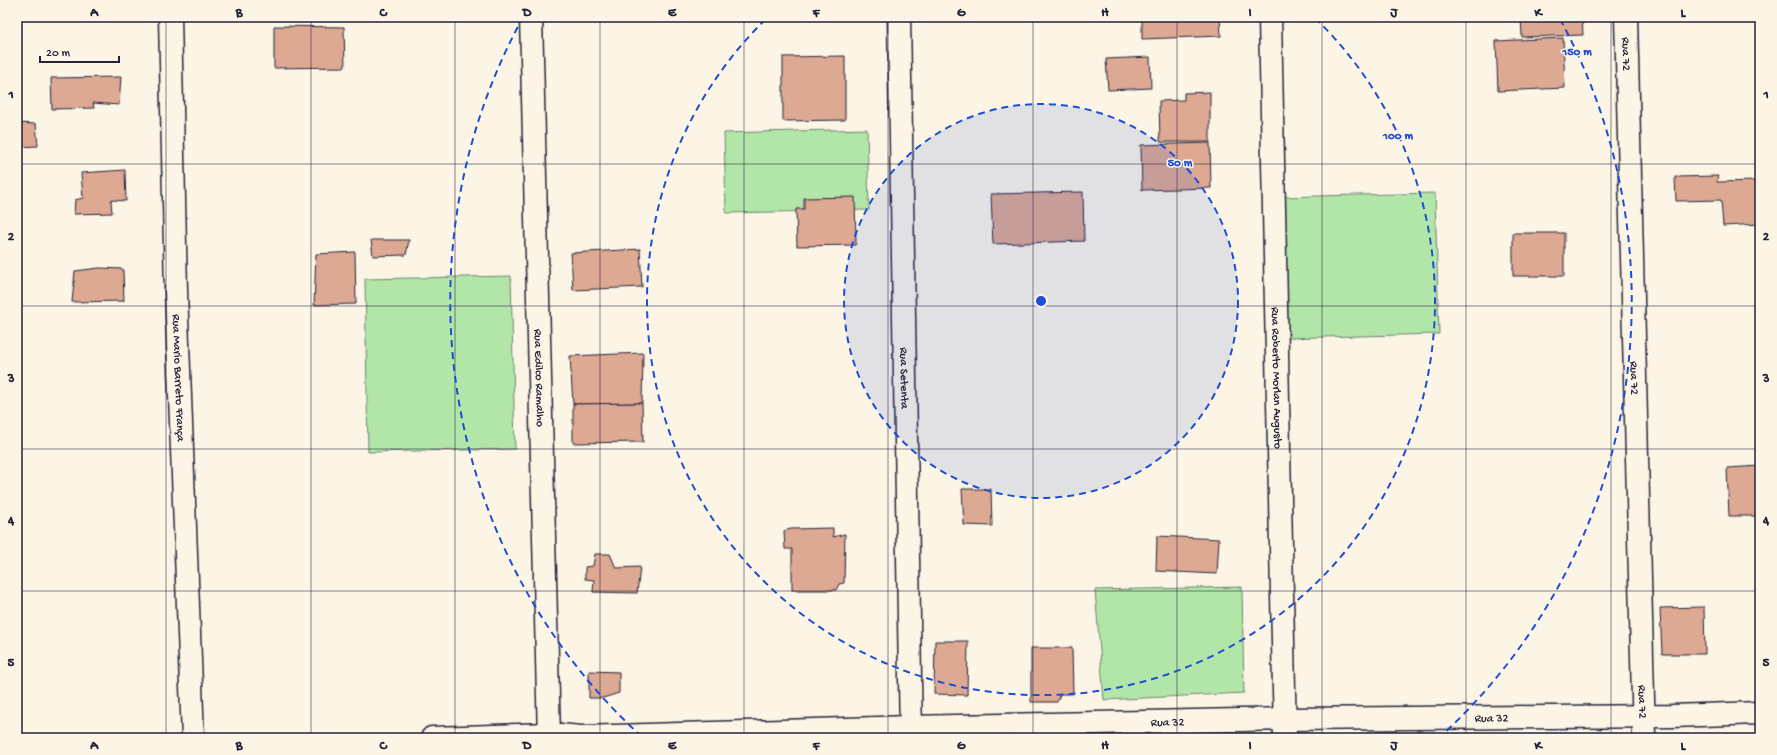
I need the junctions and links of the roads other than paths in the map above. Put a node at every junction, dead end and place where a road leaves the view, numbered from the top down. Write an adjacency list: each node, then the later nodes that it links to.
1 (170, 17): 11 (street, Rua Mario Barreto França)
2 (531, 17): 10 (street, Rua Edilco Ramalho)
3 (899, 17): 9 (street, Rua Setenta)
4 (1270, 17): 8 (street, Rua Roberto Morlan Augusto)
5 (1626, 17): 7 (street, Rua 72)
6 (1760, 713): 7 (street, Rua 32)
7 (1643, 716): 8 (street, Rua 32); 13 (street, Rua 72)
8 (1285, 728): 9 (street, Rua 32)
9 (910, 733): 10 (street, Rua 32)
10 (549, 736): 12 (street, Rua 32)
11 (193, 738)
12 (432, 738)
13 (1644, 738)

